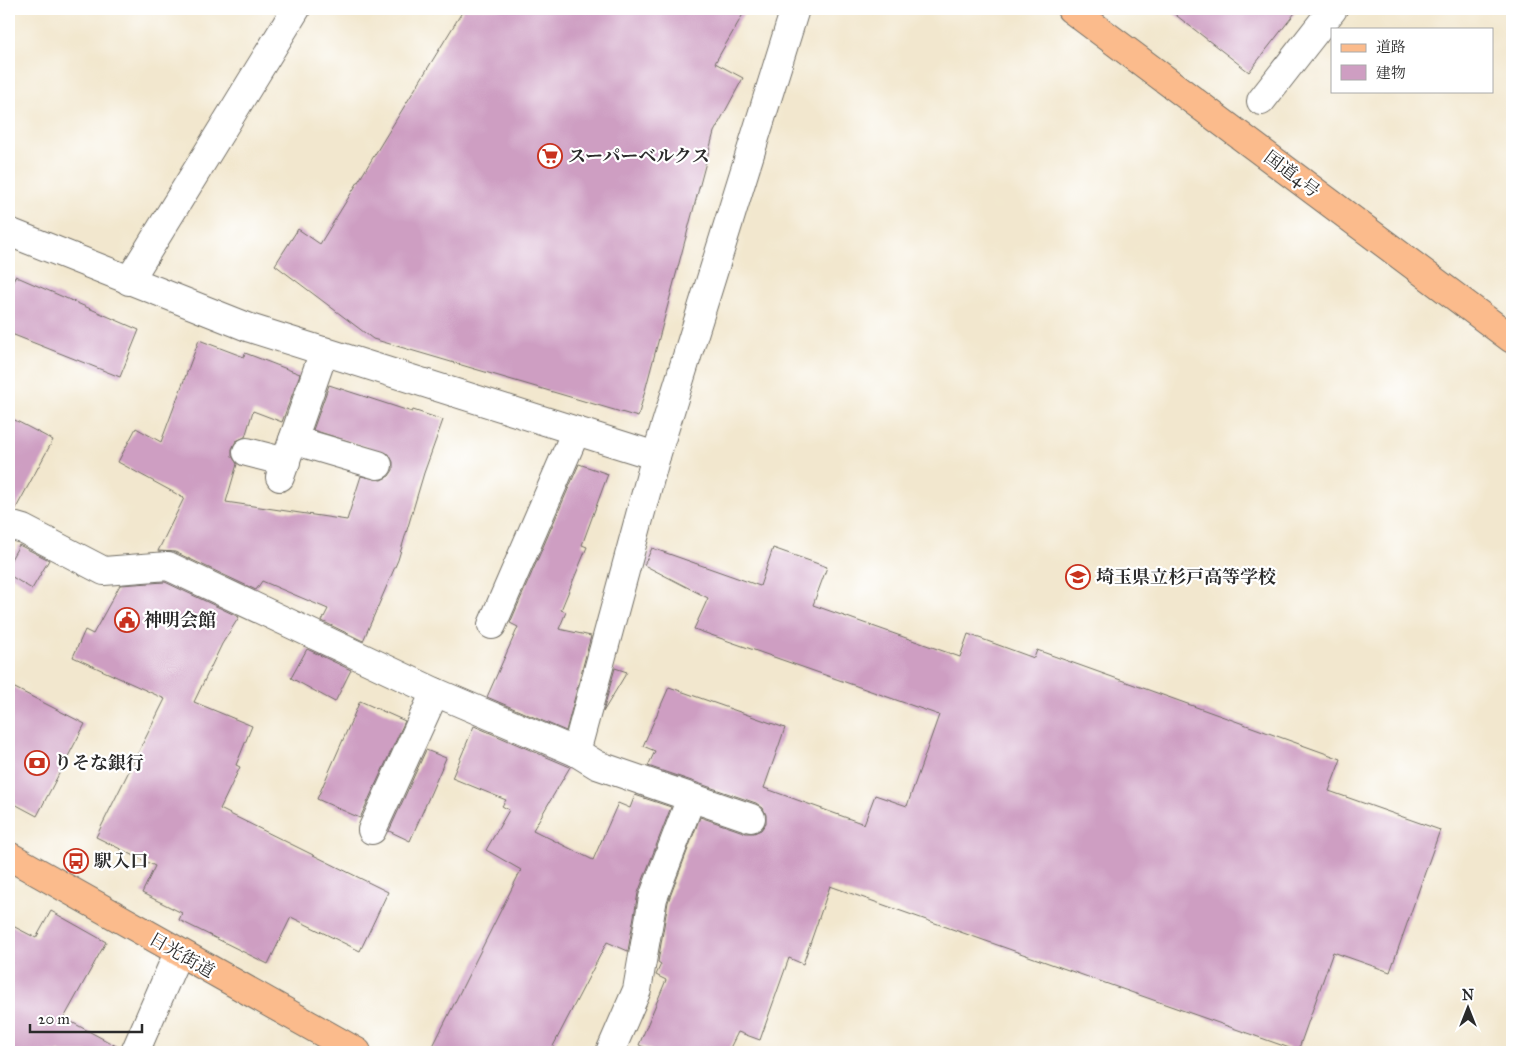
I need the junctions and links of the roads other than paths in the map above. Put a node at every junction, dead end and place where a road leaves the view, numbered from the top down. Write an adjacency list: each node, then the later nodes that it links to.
1 (296, 9): 7 (street)
2 (795, 9): 12 (street)
3 (1072, 9): 8 (main road, 国道4号)
4 (1333, 9): 5 (street)
5 (1261, 101)
6 (9, 232): 7 (street)
7 (129, 281): 9 (street)
8 (1512, 339)
9 (324, 351): 10 (street); 13 (street)
10 (576, 431): 12 (street); 16 (street)
11 (247, 452): 13 (street)
12 (656, 456): 18 (street)
13 (287, 459): 14 (street)
14 (378, 465)
15 (9, 525): 17 (street)
16 (492, 626)
17 (435, 692): 18 (street); 21 (street)
18 (576, 752): 19 (street)
19 (690, 798): 20 (street); 26 (street)
20 (751, 818)
21 (372, 830)
22 (9, 856): 23 (main road, 日光街道)
23 (178, 953): 24 (street); 25 (main road, 日光街道)
24 (135, 1052)
25 (357, 1052)
26 (610, 1052)

